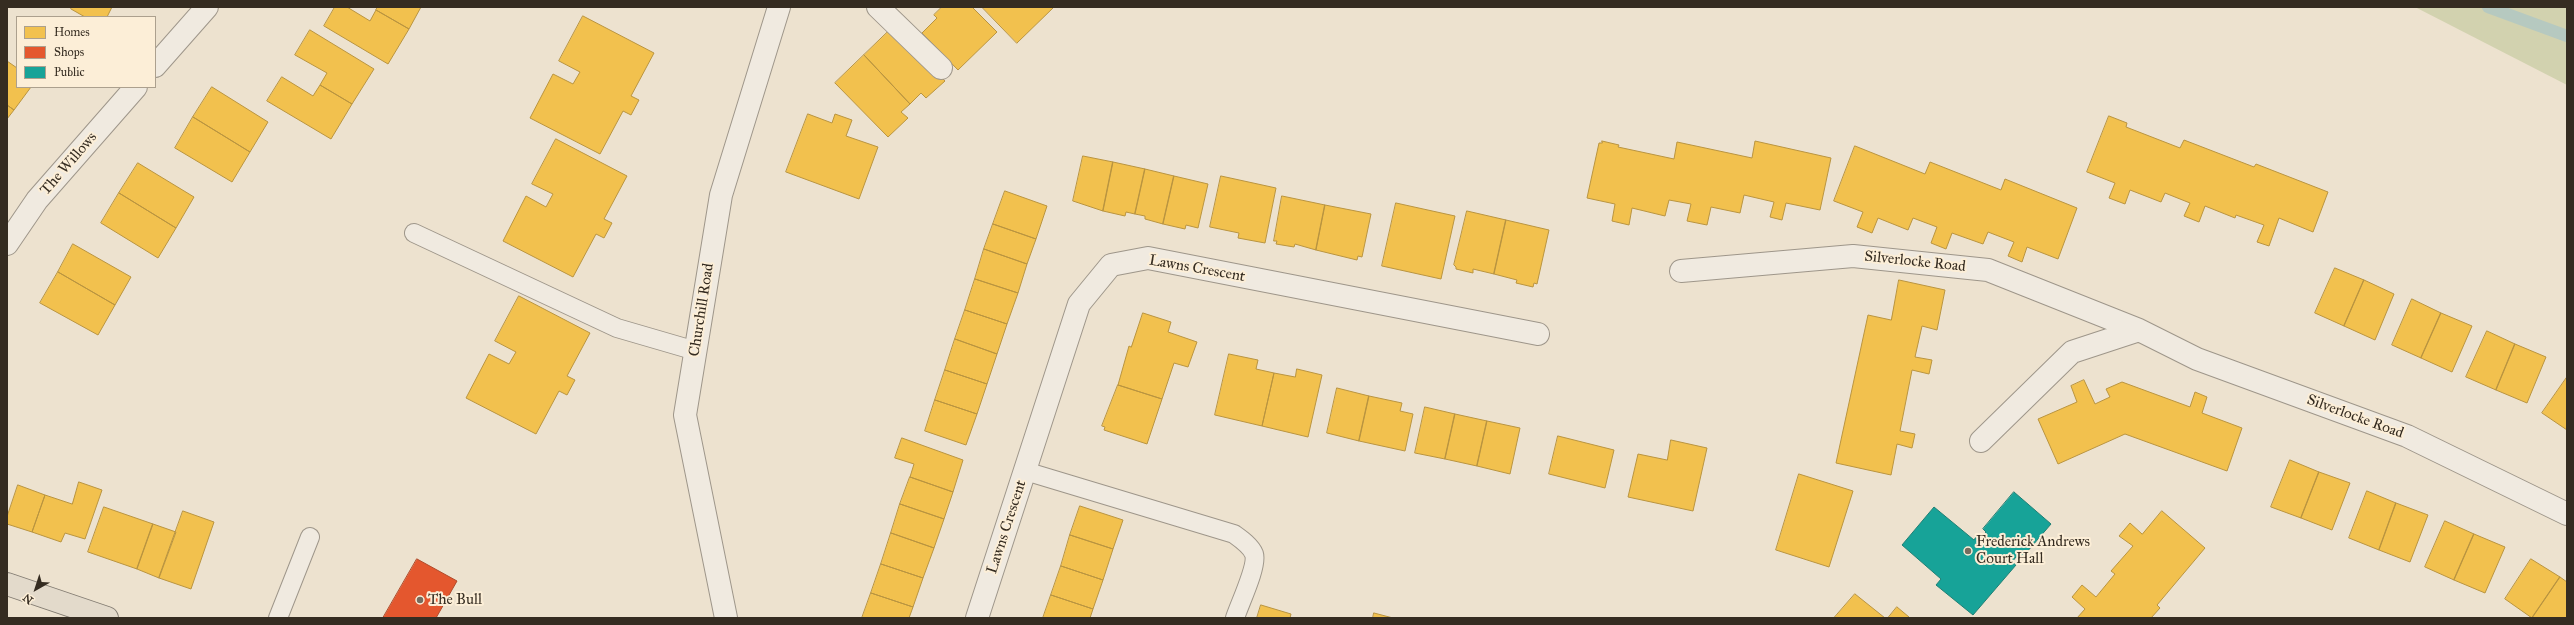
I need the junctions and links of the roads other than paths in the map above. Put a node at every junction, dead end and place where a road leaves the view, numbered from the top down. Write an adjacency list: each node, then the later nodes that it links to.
1 (206, 7): 4 (street)
2 (779, 7): 12 (street, Churchill Road)
3 (878, 7): 5 (street)
4 (156, 65)
5 (942, 68)
6 (135, 88): 8 (street, The Willows)
7 (414, 233): 12 (lane)
8 (7, 244)
9 (1681, 271): 10 (street, Silverlocke Road)
10 (2139, 330): 13 (street); 15 (street, Silverlocke Road)
11 (1538, 334): 14 (street, Lawns Crescent)
12 (696, 351): 20 (street, Churchill Road)
13 (1981, 441)
14 (1025, 471): 21 (street, Lawns Crescent); 22 (lane)
15 (2567, 514)
16 (310, 537): 19 (lane)
17 (7, 584): 18 (main road)
18 (107, 618)
19 (278, 618)
20 (726, 618)
21 (977, 618)
22 (1235, 618)

